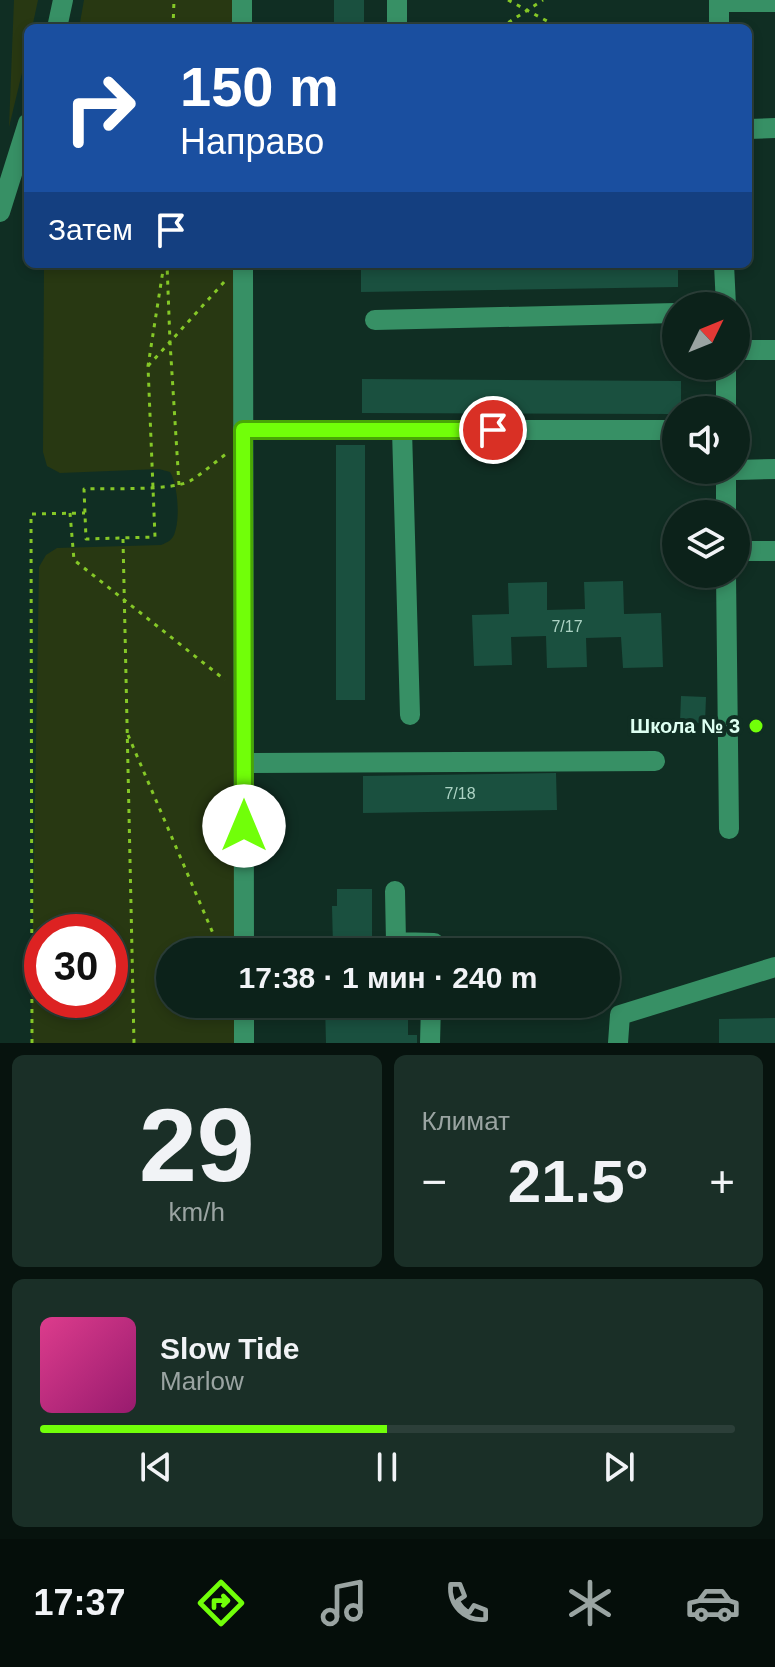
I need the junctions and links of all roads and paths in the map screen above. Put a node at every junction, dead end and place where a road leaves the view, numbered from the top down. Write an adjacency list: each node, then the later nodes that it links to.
1 (63, 0): 10 (street)
2 (174, 0): 11 (path)
3 (242, 0): 12 (street)
4 (397, 0): 13 (street)
5 (508, 0): 9 (path)
6 (543, 0): 9 (path)
7 (719, 1): 8 (street); 16 (street)
8 (775, 2)
9 (526, 10): 14 (path); 15 (path)
10 (58, 24)
11 (173, 24)
12 (242, 24)
13 (397, 24)
14 (506, 24)
15 (552, 24)
16 (719, 24)
17 (775, 128): 18 (street)
18 (752, 129)
19 (24, 136): 20 (street)
20 (0, 212)
21 (164, 268): 31 (path)
22 (165, 268): 28 (path)
23 (724, 268): 25 (street)
24 (237, 270): 28 (path); 34 (street)
25 (725, 292)
26 (662, 313): 27 (street)
27 (375, 320)
28 (170, 342): 31 (path); 37 (path)
29 (750, 350): 30 (street)
30 (775, 350)
31 (148, 366): 38 (path)
32 (402, 430): 33 (street); 34 (street); 47 (street)
33 (662, 430)
34 (243, 436): 37 (path); 46 (street)
35 (775, 469): 36 (street)
36 (750, 470)
37 (179, 485): 38 (path)
38 (153, 487): 40 (path); 41 (path)
39 (70, 513): 40 (path); 45 (path); 59 (path)
40 (85, 513): 41 (path)
41 (123, 538): 45 (path)
42 (750, 551): 43 (street)
43 (775, 551)
44 (726, 588): 51 (street)
45 (124, 601): 46 (path); 48 (path)
46 (243, 694): 50 (street)
47 (410, 715)
48 (127, 733): 53 (path); 60 (path)
49 (655, 761): 50 (street)
50 (244, 763): 54 (street)
51 (729, 829)
52 (395, 891): 55 (street)
53 (215, 938)
54 (244, 938)
55 (396, 938)
56 (775, 967): 63 (street)
57 (244, 1018): 61 (street)
58 (431, 1018): 62 (street)
59 (32, 1043)
60 (134, 1043)
61 (244, 1043)
62 (430, 1043)
63 (618, 1043)

